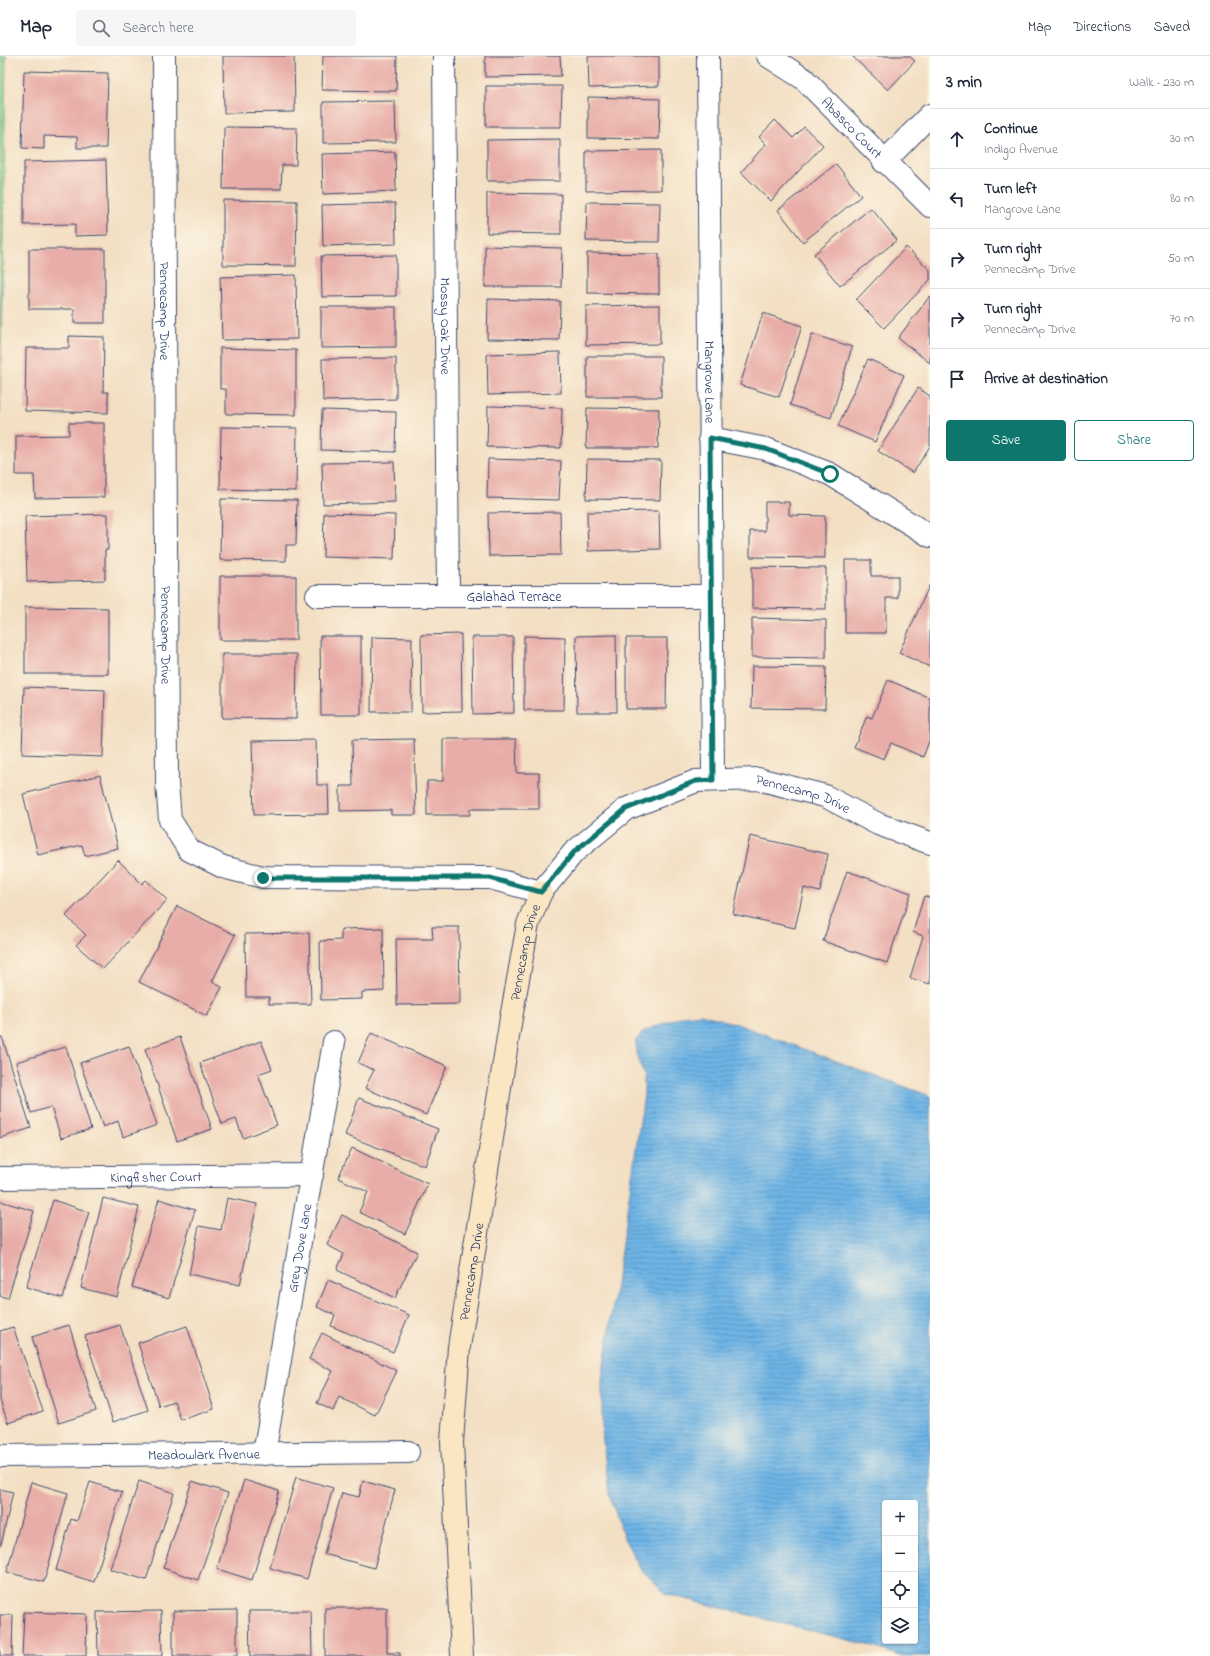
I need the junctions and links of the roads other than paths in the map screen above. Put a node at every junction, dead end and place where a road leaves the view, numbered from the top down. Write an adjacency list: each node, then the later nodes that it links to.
1 (164, 56): 15 (street, Pennecamp Drive)
2 (444, 56): 11 (street, Mossy Oak Drive)
3 (708, 56): 8 (street, Mangrove Lane)
4 (768, 56): 6 (street, Abasco Court)
5 (930, 115): 6 (street)
6 (884, 162): 7 (street, Abasco Court)
7 (930, 206)
8 (710, 438): 9 (street); 12 (street, Mangrove Lane)
9 (930, 536)
10 (317, 596): 11 (street, Galahad Terrace)
11 (448, 596): 12 (street, Galahad Terrace)
12 (712, 596): 13 (street, Mangrove Lane)
13 (713, 780): 14 (street, Pennecamp Drive); 15 (street, Pennecamp Drive)
14 (930, 843)
15 (541, 892): 22 (street, Pennecamp Drive)
16 (334, 1042): 17 (street, Grey Dove Lane)
17 (312, 1175): 18 (street, Kingfisher Court); 20 (street, Grey Dove Lane)
18 (0, 1178)
19 (408, 1452): 20 (street, Meadowlark Avenue)
20 (264, 1454): 21 (street, Meadowlark Avenue)
21 (0, 1456)
22 (462, 1656)

